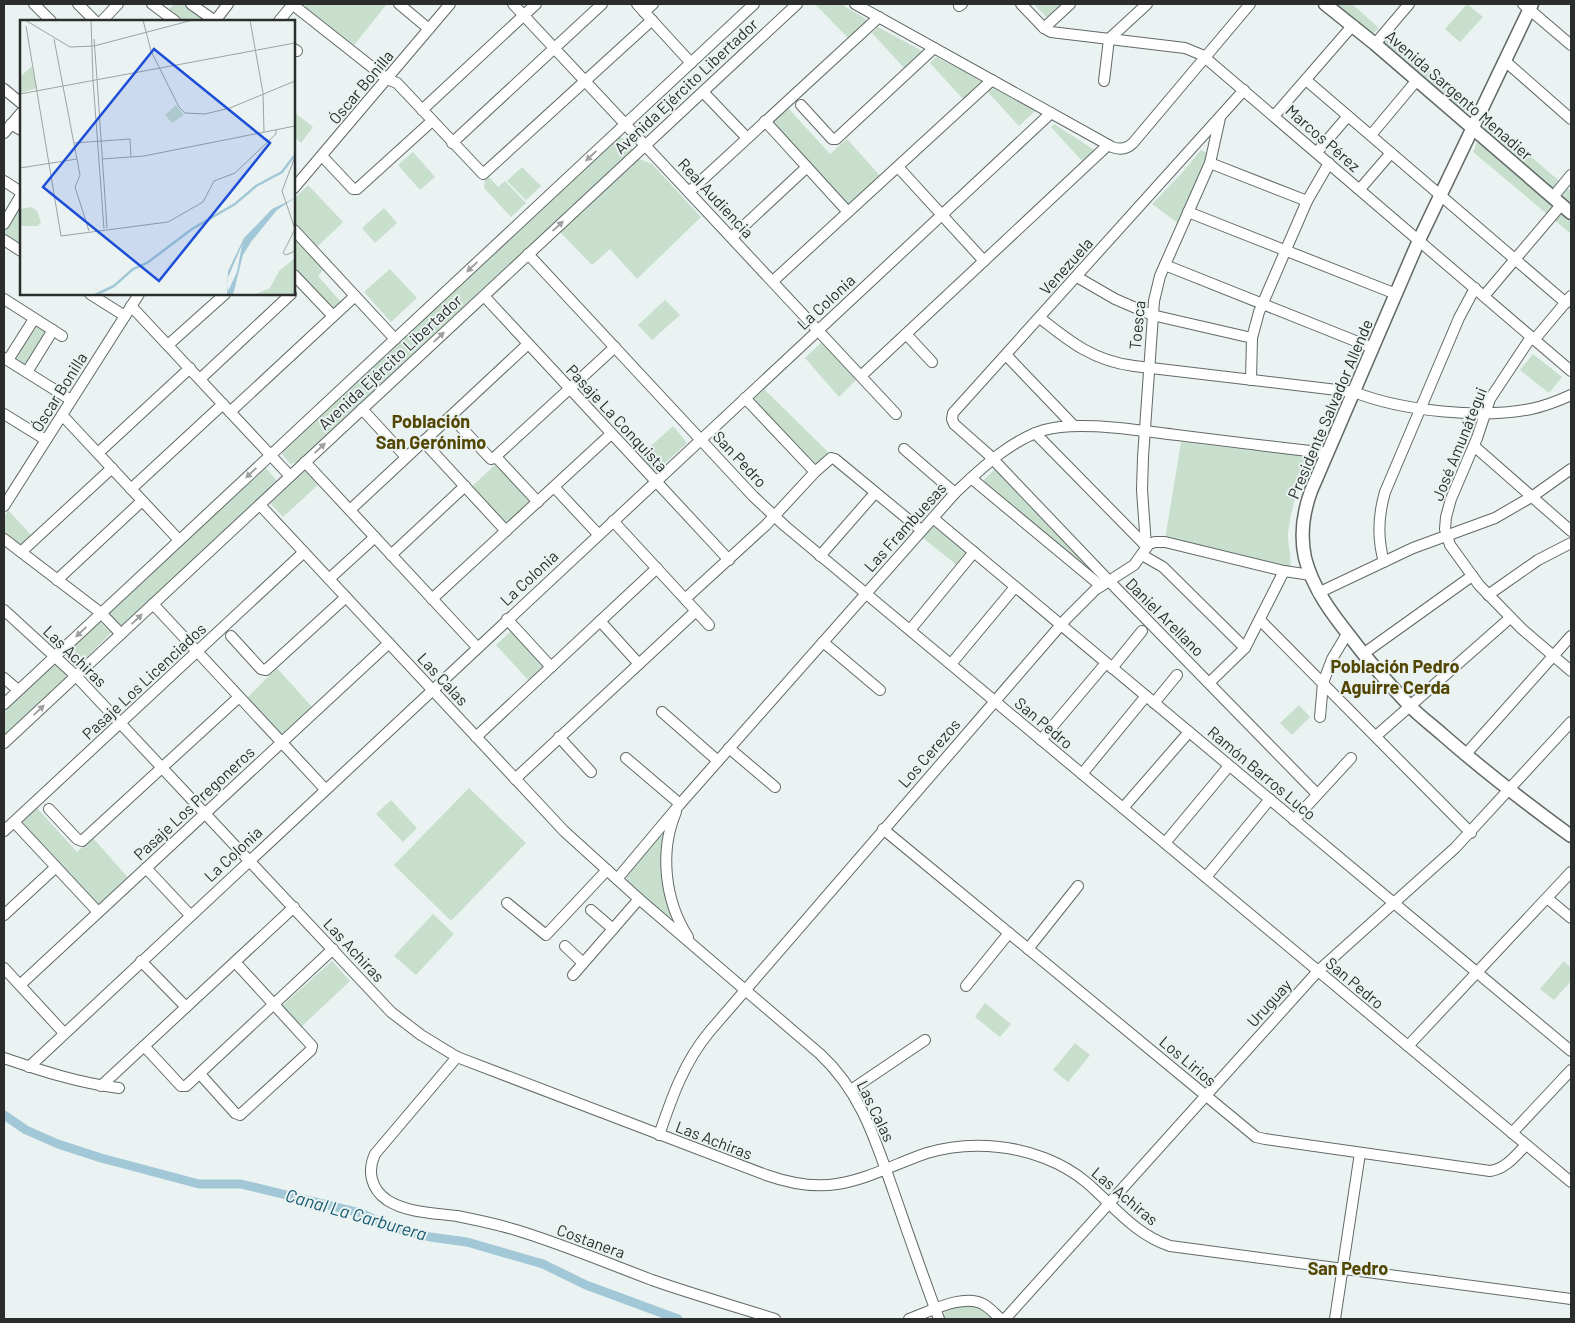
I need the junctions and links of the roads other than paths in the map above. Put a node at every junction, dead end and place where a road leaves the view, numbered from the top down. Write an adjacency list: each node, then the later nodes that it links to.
1 (34, 4): 30 (street)
2 (78, 4): 31 (street)
3 (118, 4): 32 (street)
4 (152, 4): 26 (street)
5 (171, 4): 26 (street)
6 (191, 4): 34 (street)
7 (228, 4): 35 (street)
8 (293, 4): 36 (street); 48 (street)
9 (399, 4): 39 (street)
10 (513, 4): 27 (street, Real Audiencia)
11 (536, 4): 27 (street)
12 (602, 4): 43 (street)
13 (637, 4): 28 (street)
14 (653, 4): 28 (street)
15 (754, 4): 47 (street, Avenida Ejército Libertador)
16 (797, 4): 56 (street, Avenida Ejército Libertador)
17 (855, 4): 29 (street)
18 (1021, 4): 38 (street)
19 (1070, 4): 38 (street)
20 (1147, 4): 40 (street)
21 (1250, 4): 45 (street)
22 (1409, 4): 41 (street)
23 (445, 5): 39 (street, Óscar Bonilla)
24 (1331, 5): 37 (main road, Avenida Sargento Menadier)
25 (1528, 6): 42 (street); 46 (main road, Presidente Salvador Allende)
26 (164, 13): 33 (street)
27 (524, 15): 43 (street, Real Audiencia); 59 (street)
28 (648, 16): 47 (street); 52 (street)
29 (879, 18): 44 (street); 67 (street)
30 (50, 20)
31 (94, 20)
32 (103, 20)
33 (174, 20)
34 (214, 20)
35 (216, 20)
36 (280, 20)
37 (1352, 26): 41 (main road, Avenida Sargento Menadier); 50 (street)
38 (1044, 28): 40 (street, Marcos Pérez)
39 (429, 29): 48 (street, Óscar Bonilla)
40 (1109, 39): 45 (street, Marcos Pérez); 53 (street)
41 (1375, 44): 51 (main road, Avenida Sargento Menadier)
42 (1571, 45)
43 (555, 48): 52 (street, Real Audiencia); 75 (street)
44 (934, 48): 49 (street); 58 (street)
45 (1205, 57): 55 (street, Marcos Pérez); 77 (street)
46 (1505, 61): 65 (street); 70 (main road, Presidente Salvador Allende)
47 (691, 62): 69 (street, Avenida Ejército Libertador)
48 (387, 79): 59 (street); 80 (street, Óscar Bonilla)
49 (992, 80): 60 (street); 84 (street)
50 (1306, 80): 62 (street); 63 (street)
51 (1417, 80): 70 (main road, Avenida Sargento Menadier); 73 (street)
52 (586, 81): 69 (street, Real Audiencia); 75 (street)
53 (1104, 81)
54 (4, 89): 57 (street)
55 (1244, 90): 62 (street, Marcos Pérez); 64 (street, Venezuela)
56 (702, 92): 74 (street); 76 (street, Avenida Ejército Libertador)
57 (20, 102)
58 (800, 105)
59 (422, 110): 66 (street)
60 (1051, 113): 77 (street); 97 (street, La Colonia)
61 (20, 114): 68 (street)
62 (1274, 116): 78 (street, Marcos Pérez)
63 (1348, 116): 73 (street); 78 (street)
64 (1220, 118): 81 (street, Toesca); 110 (street, Venezuela)
65 (1571, 119)
66 (432, 120): 75 (street); 80 (street)
67 (765, 121): 74 (street); 83 (street)
68 (11, 124): 71 (street); 72 (street)
69 (626, 124): 76 (street, Real Audiencia); 136 (street, Avenida Ejército Libertador, one-way to 136)
70 (1473, 128): 91 (main road, Presidente Salvador Allende); 94 (main road, Avenida Sargento Menadier)
71 (20, 129)
72 (4, 133)
73 (1371, 135): 79 (street)
74 (747, 138): 89 (street)
75 (452, 142)
76 (645, 145): 89 (street, Real Audiencia); 105 (street, Avenida Ejército Libertador, one-way to 76)
77 (1108, 145): 107 (street)
78 (1316, 152): 82 (street, Marcos Pérez)
79 (1391, 153): 88 (street); 91 (street)
80 (322, 156): 87 (street, Óscar Bonilla)
81 (1210, 163): 93 (street); 96 (street, Toesca)
82 (1329, 163): 88 (street, Marcos Pérez); 93 (street)
83 (807, 167): 95 (street); 100 (street)
84 (898, 167): 95 (street); 97 (street)
85 (1571, 175): 94 (street)
86 (4, 181): 90 (street)
87 (296, 183)
88 (1360, 189): 102 (street, Marcos Pérez)
89 (689, 192): 100 (street, Real Audiencia)
90 (20, 193)
91 (1440, 195): 102 (main road, Presidente Salvador Allende); 106 (street)
92 (20, 196): 98 (street)
93 (1307, 201): 104 (street)
94 (1562, 205): 106 (street)
95 (848, 212): 111 (street)
96 (1188, 212): 104 (street); 108 (street, Toesca)
97 (941, 215): 107 (street); 132 (street, La Colonia)
98 (4, 224)
99 (295, 231): 120 (street)
100 (732, 237): 111 (street, Real Audiencia)
101 (4, 240): 103 (street)
102 (1419, 240): 113 (street, Marcos Pérez); 115 (main road, Presidente Salvador Allende)
103 (20, 248)
104 (1286, 251): 115 (street); 125 (street)
105 (528, 254): 121 (street, Avenida Ejército Libertador); 139 (street, San Pedro)
106 (1515, 259): 122 (street); 124 (street)
107 (984, 261): 133 (street)
108 (1165, 265): 125 (street); 129 (street, Toesca)
109 (295, 276): 112 (street)
110 (1077, 277): 129 (street); 131 (street, Venezuela)
111 (773, 281): 132 (street, Real Audiencia)
112 (302, 284): 114 (street); 128 (street)
113 (1474, 288): 122 (street, Marcos Pérez); 157 (street)
114 (295, 291)
115 (1396, 294): 140 (main road, Presidente Salvador Allende)
116 (92, 295): 127 (street)
117 (138, 295): 126 (street, Óscar Bonilla)
118 (224, 295): 138 (street)
119 (291, 295): 149 (street)
120 (355, 296): 128 (street); 136 (street)
121 (484, 296): 137 (street, Pasaje La Conquista); 158 (street, Avenida Ejército Libertador, one-way to 121)
122 (1484, 296): 135 (street, Marcos Pérez)
123 (4, 299): 130 (street)
124 (1568, 300): 135 (street, José Amunátegui)
125 (1262, 304): 134 (street); 140 (street)
126 (131, 306): 127 (street, Óscar Bonilla); 138 (street)
127 (125, 316): 155 (street, Óscar Bonilla)
128 (333, 316): 156 (street)
129 (1152, 316): 134 (street); 144 (street, Toesca)
130 (34, 318): 142 (street); 147 (street)
131 (1040, 318): 141 (street, Venezuela); 144 (street)
132 (818, 330): 148 (street, Real Audiencia); 154 (street, La Colonia)
133 (906, 334): 143 (street); 148 (street)
134 (1252, 338): 150 (street)
135 (1533, 338): 146 (street, Marcos Pérez); 159 (street, José Amunátegui)
136 (395, 339): 175 (street, Avenida Ejército Libertador)
137 (528, 344): 151 (street, Pasaje La Conquista); 170 (street)
138 (168, 346): 145 (street)
139 (615, 347): 151 (street); 168 (street, San Pedro)
140 (1373, 348): 152 (main road, Presidente Salvador Allende)
141 (1006, 355): 164 (street); 178 (street, Venezuela)
142 (6, 359): 147 (street)
143 (932, 362)
144 (1149, 367): 150 (street); 165 (street, Toesca)
145 (190, 368): 149 (street); 173 (street)
146 (1571, 371)
147 (27, 372): 155 (street)
148 (861, 376): 161 (street, Real Audiencia)
149 (200, 379): 156 (street)
150 (1251, 380): 152 (street)
151 (570, 388): 167 (street, Pasaje La Conquista); 177 (street)
152 (1354, 392): 157 (street); 174 (main road, Presidente Salvador Allende)
153 (1571, 395): 159 (street)
154 (745, 398): 168 (street, La Colonia); 182 (street)
155 (71, 400): 162 (street, Óscar Bonilla)
156 (227, 408): 175 (street); 188 (street)
157 (1420, 408): 159 (street); 216 (street)
158 (362, 409): 176 (street); 179 (street, Avenida Ejército Libertador, one-way to 158)
159 (1485, 412): 171 (street, José Amunátegui)
160 (4, 414): 169 (street)
161 (896, 414)
162 (62, 415): 169 (street, Óscar Bonilla); 173 (street)
163 (459, 425): 177 (street)
164 (1073, 426): 165 (street, Las Frambuesas); 166 (street, Las Frambuesas)
165 (1144, 431): 174 (street, Las Frambuesas); 209 (street, Toesca)
166 (1035, 433): 178 (street, Las Frambuesas); 209 (street)
167 (612, 434): 185 (street, Pasaje La Conquista); 187 (street)
168 (700, 439): 185 (street, La Colonia); 197 (street, San Pedro)
169 (46, 440): 195 (street, Óscar Bonilla)
170 (423, 441): 176 (street); 186 (street)
171 (1474, 446): 191 (street); 204 (street, José Amunátegui)
172 (904, 449): 190 (street)
173 (98, 453): 180 (street)
174 (1328, 453): 219 (main road, Presidente Salvador Allende)
175 (270, 455): 183 (street); 207 (street, Avenida Ejército Libertador, one-way to 207)
176 (406, 457): 196 (street)
177 (496, 457): 193 (street)
178 (993, 460): 184 (street, Las Frambuesas); 223 (street, Daniel Arellano)
179 (305, 462): 183 (street, Avenida Ejército Libertador); 196 (street)
180 (112, 468): 188 (street); 210 (street)
181 (1571, 469): 191 (street)
182 (815, 472): 189 (street); 197 (street)
183 (290, 476): 194 (street, Avenida Ejército Libertador)
184 (971, 478): 190 (street, Las Frambuesas); 223 (street)
185 (655, 481): 199 (street, La Colonia); 215 (street, Pasaje La Conquista)
186 (465, 486): 201 (street); 213 (street)
187 (554, 487): 193 (street); 203 (street)
188 (131, 489): 192 (street)
189 (875, 493): 200 (street); 214 (street)
190 (955, 493): 198 (street, Las Frambuesas)
191 (1533, 496): 202 (street); 204 (street)
192 (142, 501): 207 (street); 222 (street)
193 (538, 502): 201 (street)
194 (260, 504): 211 (street, Las Calas); 231 (street, Avenida Ejército Libertador)
195 (4, 506)
196 (350, 510): 205 (street)
197 (774, 516): 214 (street, San Pedro); 215 (street)
198 (933, 518): 200 (street, Las Frambuesas); 212 (street, Ramón Barros Luco)
199 (613, 521): 203 (street, La Colonia); 217 (street)
200 (921, 530): 225 (street, Las Frambuesas)
201 (506, 531): 230 (street)
202 (1571, 531)
203 (598, 534): 236 (street, La Colonia)
204 (1446, 535): 216 (street); 220 (street)
205 (375, 538): 213 (street); 221 (street)
206 (4, 539): 210 (street)
207 (179, 540): 234 (street, Avenida Ejército Libertador)
208 (1571, 543): 227 (street)
209 (1144, 551): 218 (street); 223 (street, Los Cerezos); 250 (street)
210 (20, 552): 222 (street)
211 (304, 552): 221 (street, Las Calas); 251 (street, Pasaje Los Licenciados)
212 (974, 552): 224 (street, Ramón Barros Luco); 241 (street)
213 (391, 555): 230 (street)
214 (820, 556): 225 (street, San Pedro)
215 (729, 560): 229 (street)
216 (1384, 562): 226 (street)
217 (657, 568): 229 (street); 238 (street)
218 (1284, 571): 219 (street); 237 (street)
219 (1310, 575): 226 (main road, Presidente Salvador Allende)
220 (1472, 576): 227 (street); 252 (street)
221 (329, 579): 228 (street, Las Calas)
222 (57, 580): 234 (street)
223 (1105, 584): 240 (street, Los Cerezos); 263 (street, Daniel Arellano)
224 (1016, 587): 240 (street, Ramón Barros Luco); 256 (street)
225 (865, 593): 241 (street, San Pedro); 247 (street, Las Frambuesas)
226 (1318, 593): 244 (main road, Presidente Salvador Allende)
227 (1488, 595): 235 (street)
228 (346, 597): 245 (street); 248 (street, Las Calas)
229 (685, 599): 233 (street)
230 (432, 600): 249 (street)
231 (153, 604): 243 (street, Avenida Ejército Libertador, one-way to 231); 251 (street)
232 (4, 610): 253 (street, Las Achiras)
233 (696, 611): 239 (street); 255 (street)
234 (101, 613): 243 (street); 253 (street, Avenida Ejército Libertador, one-way to 253)
235 (1510, 618): 254 (street); 272 (street)
236 (507, 620): 249 (street, La Colonia); 258 (street)
237 (1260, 620): 250 (street); 264 (street)
238 (600, 622): 255 (street); 258 (street)
239 (709, 625)
240 (1061, 625): 257 (street, Ramón Barros Luco); 270 (street, Los Cerezos)
241 (910, 630): 256 (street, San Pedro)
242 (1142, 631): 257 (street)
243 (121, 634): 261 (street, Avenida Ejército Libertador)
244 (1347, 634): 252 (main road, Presidente Salvador Allende); 264 (street)
245 (231, 636)
246 (1571, 636): 254 (street)
247 (823, 642): 267 (street); 284 (street, Las Frambuesas)
248 (389, 643): 265 (street, Las Calas); 282 (street, Pasaje Los Pregoneros)
249 (477, 648): 265 (street, La Colonia)
250 (1245, 648): 263 (street)
251 (197, 652): 268 (street); 276 (street, Pasaje Los Licenciados)
252 (1363, 654): 272 (main road, Presidente Salvador Allende)
253 (55, 656): 261 (street, Las Achiras); 266 (street, Avenida Ejército Libertador)
254 (1553, 657): 259 (street); 285 (street)
255 (639, 664): 280 (street)
256 (951, 664): 270 (street, San Pedro)
257 (1109, 665): 269 (street, Ramón Barros Luco); 281 (street)
258 (551, 667): 279 (street)
259 (1571, 671)
260 (1177, 675): 269 (street)
261 (76, 676): 276 (street, Las Achiras); 283 (street, Avenida Ejército Libertador, one-way to 261)
262 (4, 678): 266 (street)
263 (1209, 683): 297 (street, Daniel Arellano)
264 (1323, 683): 274 (street); 278 (street)
265 (432, 689): 279 (street, Las Calas); 295 (street, La Colonia)
266 (18, 690): 271 (street, Avenida Ejército Libertador)
267 (880, 690)
268 (239, 696): 282 (street); 290 (street)
269 (1150, 699): 277 (street, Ramón Barros Luco); 292 (street)
270 (995, 701): 281 (street, San Pedro); 305 (street, Los Cerezos)
271 (4, 704)
272 (1410, 706): 278 (street); 285 (main road, Presidente Salvador Allende)
273 (662, 712): 288 (street)
274 (1320, 717)
275 (1571, 722): 296 (street, Uruguay)
276 (120, 723): 290 (street, Las Achiras); 304 (street, Pasaje Los Licenciados)
277 (1189, 732): 289 (street, Ramón Barros Luco); 300 (street)
278 (1376, 736): 307 (street)
279 (476, 737): 293 (street, Las Calas)
280 (559, 737): 291 (street); 293 (street)
281 (1041, 740): 292 (street, San Pedro)
282 (281, 742): 295 (street); 302 (street, Pasaje Los Pregoneros)
283 (4, 743)
284 (729, 748): 288 (street, Las Frambuesas); 294 (street)
285 (1465, 754): 296 (main road, Presidente Salvador Allende)
286 (626, 758): 299 (street)
287 (1351, 758): 297 (street)
288 (718, 760): 299 (street, Las Frambuesas)
289 (1230, 766): 298 (street, Ramón Barros Luco); 309 (street)
290 (163, 768): 301 (street); 302 (street, Las Achiras)
291 (591, 772)
292 (1082, 774): 300 (street, San Pedro)
293 (515, 778): 313 (street, Las Calas)
294 (775, 787)
295 (325, 789): 310 (street, La Colonia)
296 (1509, 790): 307 (street, Uruguay); 308 (main road, Presidente Salvador Allende)
297 (1317, 794): 303 (street)
298 (1270, 799): 303 (street, Ramón Barros Luco); 315 (street)
299 (680, 804): 316 (street, Las Frambuesas); 330 (street, Las Calas)
300 (1123, 808): 309 (street, San Pedro)
301 (49, 809)
302 (205, 813): 310 (street, Las Achiras); 312 (street, Pasaje Los Pregoneros)
303 (1294, 820): 321 (street, Ramón Barros Luco)
304 (14, 822): 306 (street, Pasaje Los Licenciados); 311 (street)
305 (883, 829): 329 (street, Los Lirios); 343 (street, Los Cerezos)
306 (4, 831)
307 (1471, 833): 321 (street, Uruguay)
308 (1571, 836)
309 (1164, 843): 315 (street, San Pedro)
310 (249, 860): 322 (street, Las Achiras); 325 (street, La Colonia)
311 (56, 867): 324 (street); 326 (street)
312 (146, 868): 324 (street, Pasaje Los Pregoneros); 325 (street)
313 (607, 870): 316 (street, Las Calas); 320 (street)
314 (1571, 872): 319 (street)
315 (1206, 878): 338 (street, San Pedro)
316 (617, 879): 318 (street, Las Calas)
317 (1078, 886): 333 (street)
318 (639, 898): 328 (street); 330 (street, Las Calas)
319 (1547, 898): 327 (street); 339 (street)
320 (507, 903)
321 (1395, 904): 338 (street, Uruguay); 339 (street, Ramón Barros Luco)
322 (294, 907): 332 (street, Las Achiras); 335 (street)
323 (591, 910): 328 (street)
324 (98, 912): 341 (street, Pasaje Los Pregoneros)
325 (190, 915): 334 (street, La Colonia)
326 (4, 916)
327 (1571, 918)
328 (613, 929): 336 (street)
329 (1009, 933): 333 (street, Los Lirios); 342 (street)
330 (693, 945): 343 (street, Las Calas)
331 (565, 946): 336 (street)
332 (333, 949): 344 (street); 351 (street, Las Achiras)
333 (1028, 949): 359 (street, Los Lirios)
334 (141, 962): 345 (street); 346 (street, La Colonia)
335 (235, 962): 344 (street); 345 (street)
336 (583, 963): 340 (street)
337 (4, 968): 341 (street)
338 (1318, 971): 349 (street, San Pedro); 359 (street, Uruguay)
339 (1478, 972): 349 (street); 350 (street, Ramón Barros Luco)
340 (573, 975)
341 (20, 985): 346 (street)
342 (966, 986)
343 (746, 990): 358 (street, Las Calas); 361 (street, Los Cerezos)
344 (274, 1004): 355 (street); 355 (street)
345 (186, 1007): 348 (street)
346 (64, 1034): 353 (street, La Colonia)
347 (925, 1040): 358 (street)
348 (144, 1046): 355 (street); 356 (street)
349 (1408, 1046): 360 (street, San Pedro)
350 (1571, 1051)
351 (457, 1057): 361 (street, Las Achiras); 370 (street, Costanera)
352 (4, 1058): 353 (street)
353 (29, 1067): 356 (street)
354 (1571, 1070): 360 (street)
355 (200, 1074)
356 (101, 1086): 357 (street)
357 (119, 1088)
358 (851, 1090): 364 (street, Las Calas)
359 (1206, 1096): 363 (street, Los Lirios); 366 (street, Uruguay)
360 (1512, 1133): 362 (street, San Pedro)
361 (659, 1135): 364 (street, Las Achiras)
362 (1526, 1145): 363 (street, Los Lirios); 365 (street, San Pedro)
363 (1360, 1153): 367 (street)
364 (886, 1169): 366 (street, Las Achiras); 369 (street, Las Calas)
365 (1571, 1182)
366 (1109, 1205): 367 (street, Las Achiras); 373 (street, Uruguay)
367 (1342, 1269): 368 (street, Las Achiras); 374 (street)
368 (1571, 1299)
369 (938, 1315): 371 (street); 372 (street)
370 (775, 1319)
371 (909, 1319)
372 (1001, 1319)
373 (1005, 1319)
374 (1335, 1319)

